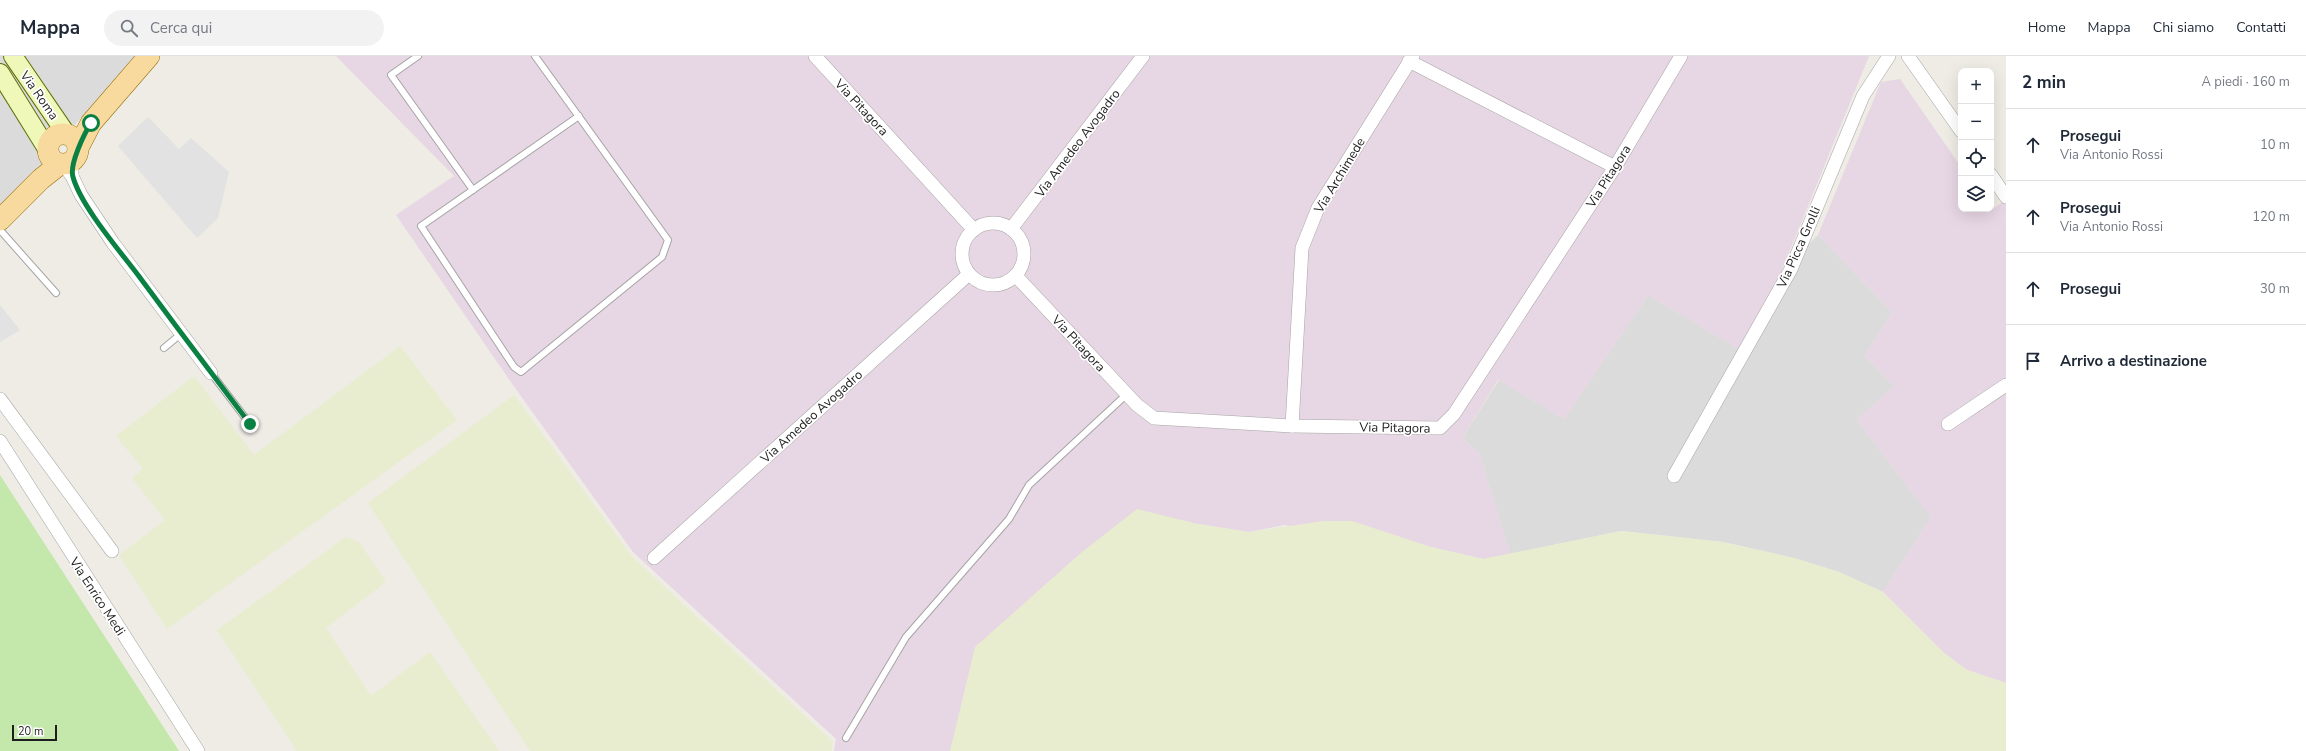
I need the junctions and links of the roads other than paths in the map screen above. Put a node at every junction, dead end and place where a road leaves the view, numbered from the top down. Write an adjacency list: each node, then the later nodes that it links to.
1 (13, 56): 14 (street, Via Roma)
2 (149, 56): 14 (main road)
3 (418, 56): 17 (lane)
4 (535, 56): 12 (lane)
5 (815, 56): 22 (street, Via Pitagora)
6 (1143, 56): 20 (street, Via Amedeo Avogadro)
7 (1682, 56): 15 (street, Via Pitagora)
8 (1889, 56): 36 (street, Via Picca Grolli)
9 (1908, 56): 13 (street)
10 (1411, 59): 15 (street); 34 (street, Via Archimede)
11 (0, 73): 14 (street, Via Roma)
12 (579, 116): 17 (lane); 17 (lane)
13 (1958, 127)
14 (65, 154): 19 (main road); 26 (street)
15 (1614, 167): 34 (street, Via Pitagora)
16 (1992, 176): 18 (street)
17 (473, 190)
18 (2006, 197)
19 (0, 220)
20 (1011, 229): 22 (street); 24 (street)
21 (0, 230): 25 (lane)
22 (974, 230): 23 (street)
23 (969, 274): 24 (street); 38 (street, Via Amedeo Avogadro)
24 (1016, 276): 30 (street, Via Pitagora)
25 (56, 293)
26 (182, 333): 27 (lane); 28 (street)
27 (164, 348)
28 (211, 373): 32 (lane)
29 (2006, 385): 33 (street)
30 (1127, 394): 34 (street, Via Pitagora); 39 (lane)
31 (0, 399): 37 (street)
32 (250, 424)
33 (1948, 424)
34 (1292, 426)
35 (0, 441): 40 (street, Via Enrico Medi)
36 (1674, 476)
37 (112, 551)
38 (654, 558)
39 (846, 738)
40 (198, 751)

